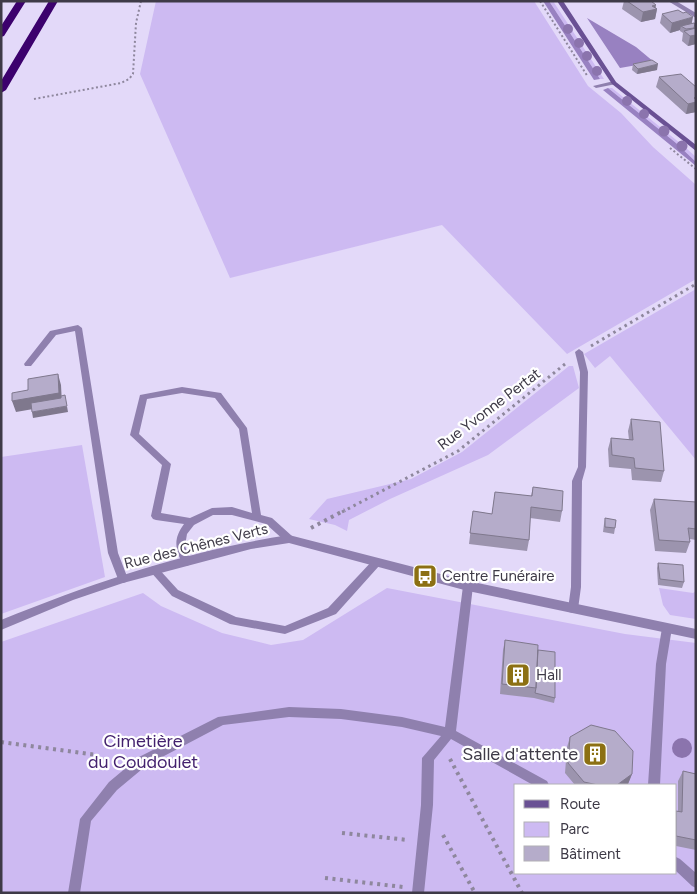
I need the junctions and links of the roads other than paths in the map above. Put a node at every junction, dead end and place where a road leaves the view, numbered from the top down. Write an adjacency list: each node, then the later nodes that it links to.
1 (22, 1): 6 (highway)
2 (54, 1): 9 (highway)
3 (560, 1): 7 (street)
4 (671, 1): 5 (street)
5 (696, 16)
6 (1, 34)
7 (614, 83): 8 (lane); 10 (street)
8 (596, 86)
9 (1, 90)
10 (696, 149)
11 (580, 352): 21 (lane)
12 (28, 364): 19 (lane)
13 (257, 517): 14 (lane); 14 (lane); 15 (lane)
14 (191, 522): 16 (lane)
15 (288, 540): 16 (street, Rue des Chênes Verts); 17 (street, Rue des Chênes Verts)
16 (186, 562): 18 (street, Rue des Chênes Verts)
17 (376, 563): 18 (lane); 20 (street, Rue des Chênes Verts)
18 (154, 570): 19 (street, Rue des Chênes Verts)
19 (123, 579): 22 (street, Rue des Chênes Verts)
20 (468, 586): 21 (street, Rue des Chênes Verts); 25 (lane)
21 (573, 609): 23 (street, Rue des Chênes Verts)
22 (1, 625)
23 (667, 628): 24 (street, Rue des Chênes Verts); 27 (lane)
24 (696, 634)
25 (450, 733): 26 (lane); 30 (lane); 31 (lane)
26 (541, 784)
27 (654, 784)
28 (677, 864): 29 (lane)
29 (696, 882)
30 (418, 891)
31 (74, 893)

